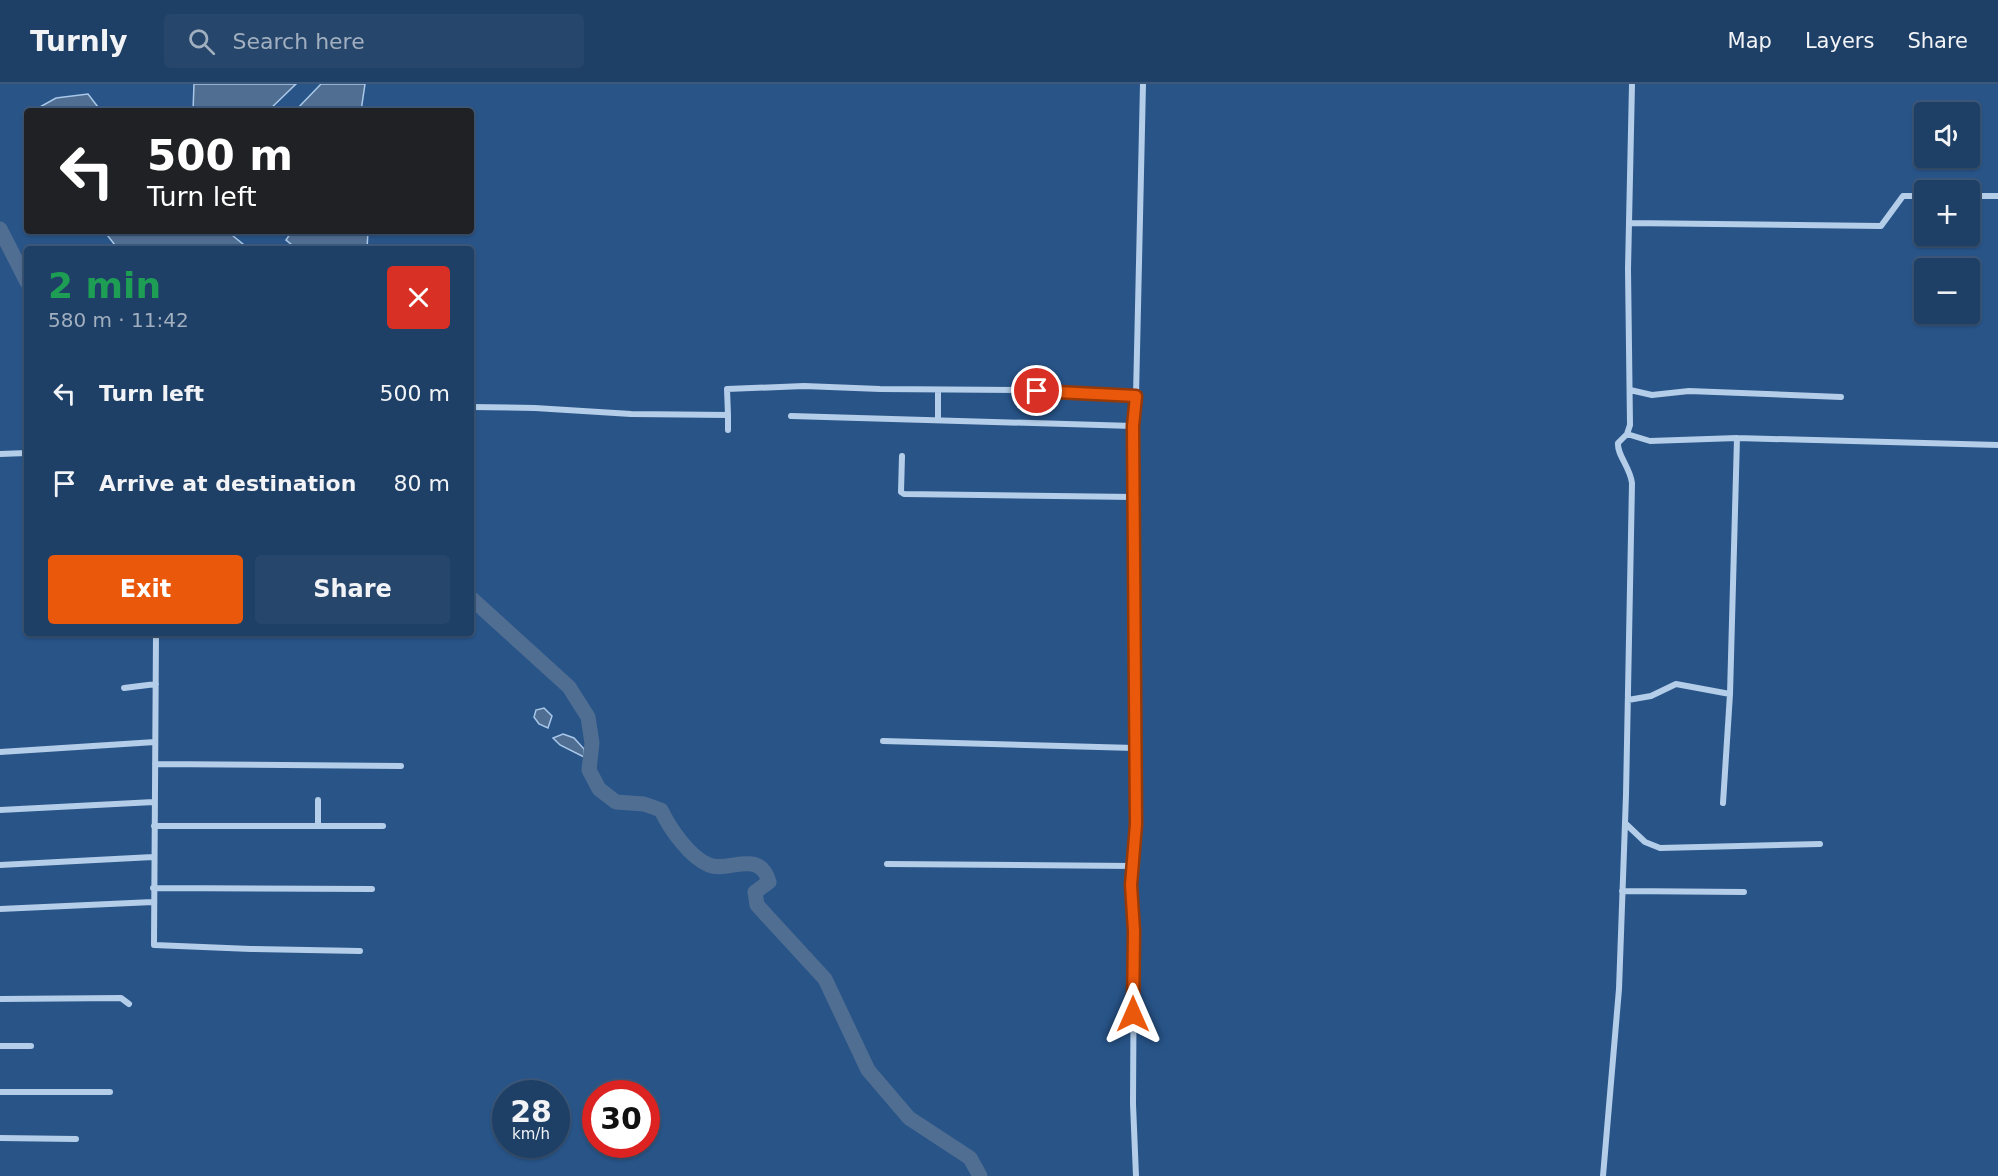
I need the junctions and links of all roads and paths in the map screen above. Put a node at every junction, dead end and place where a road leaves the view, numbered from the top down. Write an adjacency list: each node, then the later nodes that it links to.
1 (1143, 84): 9 (street)
2 (1632, 84): 6 (street)
3 (1914, 196): 6 (street)
4 (1980, 196): 5 (street)
5 (1998, 196)
6 (1629, 223): 8 (street)
7 (938, 390): 9 (street); 12 (street); 14 (street)
8 (1630, 390): 10 (street); 17 (street)
9 (1136, 396): 15 (street)
10 (1841, 397)
11 (474, 407): 12 (street)
12 (728, 415): 16 (street)
13 (791, 416): 14 (street)
14 (938, 419): 15 (street)
15 (1133, 426): 23 (street)
16 (728, 430)
17 (1627, 434): 18 (street); 28 (street)
18 (1737, 438): 19 (street); 27 (street)
19 (1998, 446)
20 (24, 453): 21 (street)
21 (0, 454)
22 (902, 456): 23 (street)
23 (1134, 497): 31 (street)
24 (156, 636): 25 (street)
25 (156, 684): 26 (street); 30 (street)
26 (124, 688)
27 (1730, 694): 28 (street); 37 (street)
28 (1628, 700): 39 (street)
29 (883, 741): 31 (street)
30 (155, 742): 32 (street); 33 (street)
31 (1135, 748): 47 (street)
32 (0, 752)
33 (155, 764): 34 (street); 36 (street)
34 (401, 766)
35 (318, 800): 41 (street)
36 (154, 802): 38 (street); 40 (street)
37 (1723, 803)
38 (0, 810)
39 (1625, 823): 43 (street); 50 (street)
40 (154, 826): 41 (street); 44 (street)
41 (318, 826): 42 (street)
42 (383, 826)
43 (1820, 844)
44 (153, 857): 46 (street); 48 (street)
45 (887, 864): 47 (street)
46 (0, 865)
47 (1132, 866): 63 (street)
48 (153, 888): 49 (street); 52 (street)
49 (372, 889)
50 (1622, 891): 51 (street); 64 (street)
51 (1744, 892)
52 (153, 902): 53 (street); 54 (street)
53 (0, 909)
54 (360, 951)
55 (0, 999): 56 (street)
56 (129, 1004)
57 (0, 1046): 58 (street)
58 (31, 1046)
59 (0, 1092): 60 (street)
60 (110, 1092)
61 (0, 1138): 62 (street)
62 (76, 1139)
63 (1136, 1176)
64 (1603, 1176)

